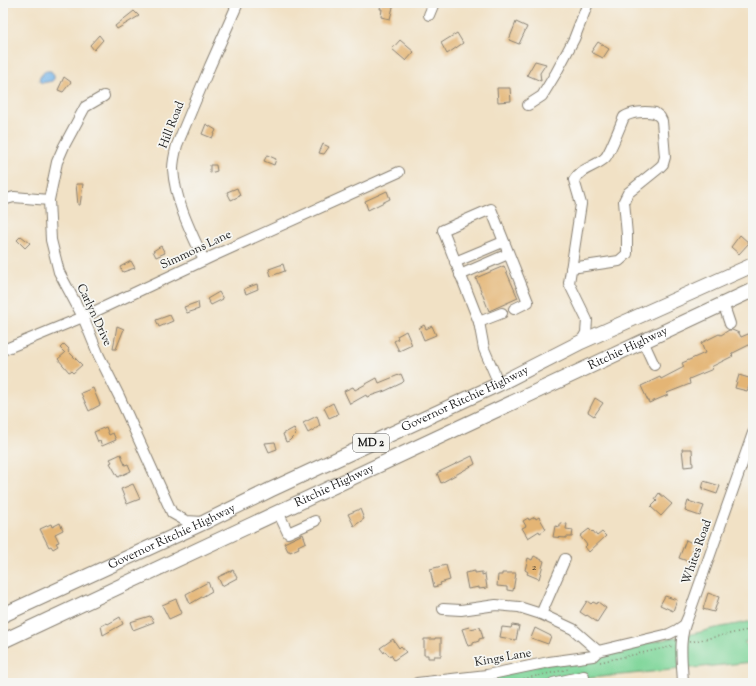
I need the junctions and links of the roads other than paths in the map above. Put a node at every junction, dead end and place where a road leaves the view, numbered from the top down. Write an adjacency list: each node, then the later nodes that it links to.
1 (238, 3): 12 (street, Hill Road)
2 (434, 3): 4 (street)
3 (588, 3): 6 (street)
4 (429, 15)
5 (104, 96): 9 (street, Carlyn Drive)
6 (528, 105)
7 (399, 172): 12 (street, Simmons Lane)
8 (3, 200): 9 (street)
9 (49, 200): 21 (street, Carlyn Drive)
10 (502, 240): 11 (street); 13 (street); 13 (street)
11 (508, 254): 16 (street); 19 (street)
12 (204, 260): 21 (street, Simmons Lane)
13 (455, 262): 16 (street)
14 (753, 265): 25 (highway, Governor Ritchie Highway / MD 2)
15 (571, 268): 15 (street); 22 (street)
16 (460, 275): 23 (street)
17 (753, 290): 18 (highway, Ritchie Highway / MD 2)
18 (723, 303): 24 (street); 26 (highway, Ritchie Highway / MD 2)
19 (514, 309)
20 (502, 313): 23 (street)
21 (83, 317): 28 (street, Simmons Lane); 36 (street, Carlyn Drive)
22 (587, 320): 25 (street); 27 (street)
23 (479, 322): 30 (street)
24 (730, 324)
25 (610, 330): 27 (highway, Governor Ritchie Highway / MD 2)
26 (643, 341): 29 (street); 34 (highway, Ritchie Highway / MD 2)
27 (581, 342): 30 (highway, Governor Ritchie Highway / MD 2)
28 (3, 350)
29 (654, 365)
30 (499, 384): 33 (highway, Governor Ritchie Highway / MD 2)
31 (753, 433): 32 (street, Whites Road)
32 (749, 454): 41 (street, Whites Road)
33 (270, 490): 34 (highway); 36 (highway, Governor Ritchie Highway / MD 2)
34 (279, 512): 35 (street); 42 (highway, Ritchie Highway / MD 2)
35 (315, 521)
36 (205, 522): 40 (highway, Governor Ritchie Highway / MD 2)
37 (565, 558): 39 (street)
38 (443, 609): 39 (street)
39 (541, 614): 43 (street)
40 (3, 615)
41 (683, 626): 43 (street, Kings Lane); 47 (street, Whites Road)
42 (3, 641)
43 (596, 657): 44 (street, Kings Lane)
44 (417, 683)
45 (553, 683): 46 (street)
46 (583, 683)
47 (683, 683)

